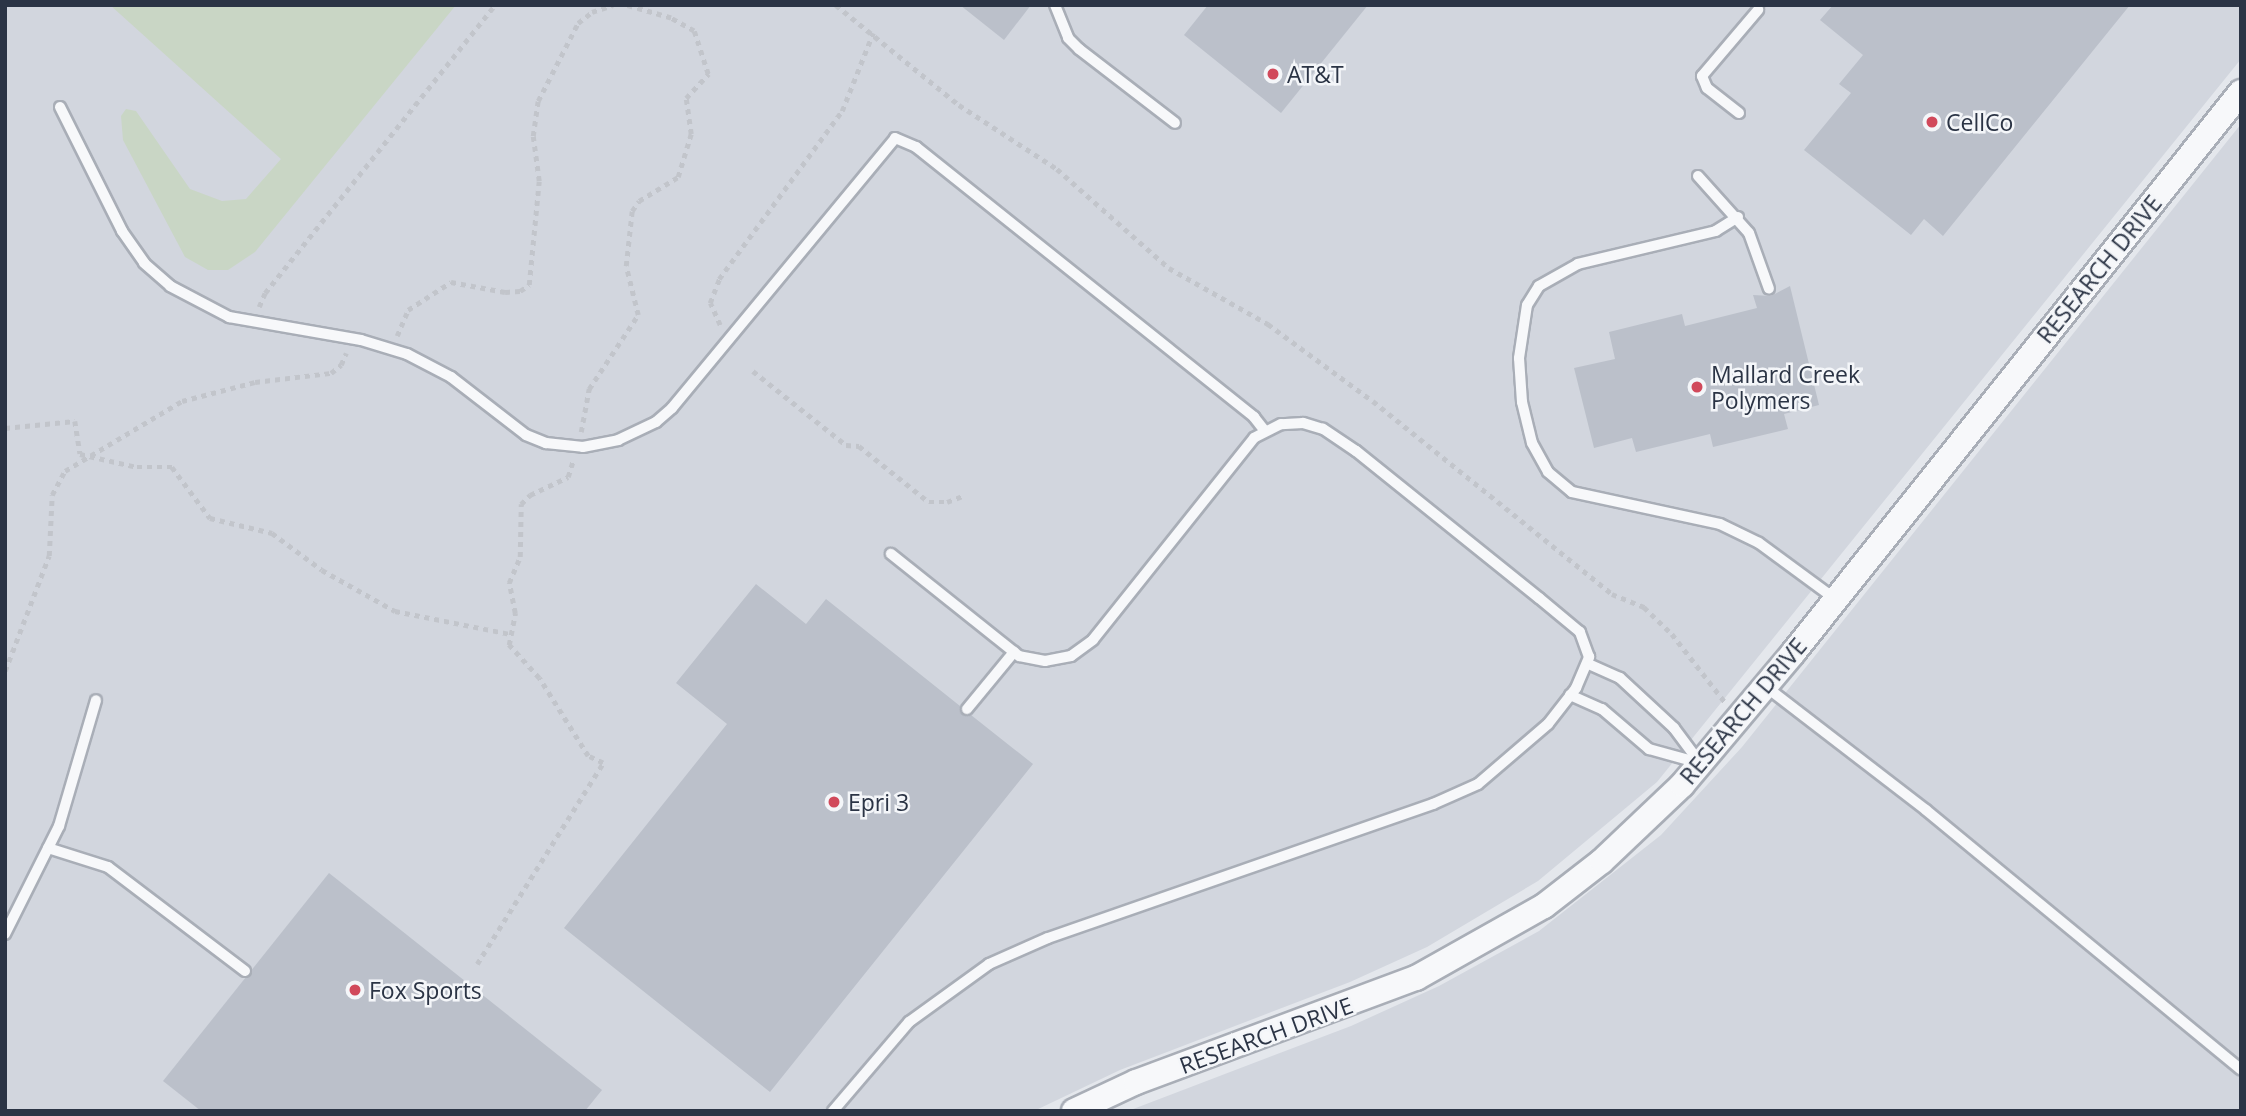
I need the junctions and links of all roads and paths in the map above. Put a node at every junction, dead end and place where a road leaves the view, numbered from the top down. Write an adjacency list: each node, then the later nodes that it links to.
1 (495, 5): 15 (path)
2 (613, 5): 17 (path)
3 (626, 5): 22 (path)
4 (836, 5): 7 (path)
5 (1055, 5): 11 (lane)
6 (1758, 10): 10 (lane)
7 (873, 33): 16 (path); 36 (path)
8 (2241, 92): 27 (street, RESEARCH DRIVE)
9 (60, 107): 16 (lane)
10 (1739, 113)
11 (1175, 122)
12 (1698, 176): 13 (lane)
13 (1738, 217): 14 (lane); 27 (lane)
14 (1769, 289)
15 (258, 312)
16 (735, 336): 21 (lane)
17 (396, 338)
18 (346, 353): 23 (path)
19 (753, 371): 25 (path)
20 (5, 428): 23 (path)
21 (1265, 431): 29 (lane); 30 (lane)
22 (581, 432)
23 (88, 456): 28 (path); 31 (path)
24 (573, 461): 28 (path)
25 (963, 496)
26 (891, 554): 29 (lane)
27 (1834, 598): 32 (street, RESEARCH DRIVE)
28 (510, 634): 40 (path)
29 (1014, 652): 35 (lane)
30 (1588, 664): 33 (lane); 37 (lane)
31 (5, 671)
32 (1765, 686): 36 (street, RESEARCH DRIVE); 42 (lane)
33 (1570, 695): 37 (lane); 43 (lane)
34 (96, 700): 38 (lane)
35 (967, 709)
36 (1740, 716): 37 (street, RESEARCH DRIVE)
37 (1700, 763): 44 (street, RESEARCH DRIVE)
38 (48, 848): 39 (lane); 41 (lane)
39 (5, 934)
40 (477, 964)
41 (245, 971)
42 (2241, 1070)
43 (833, 1111)
44 (1074, 1111)

